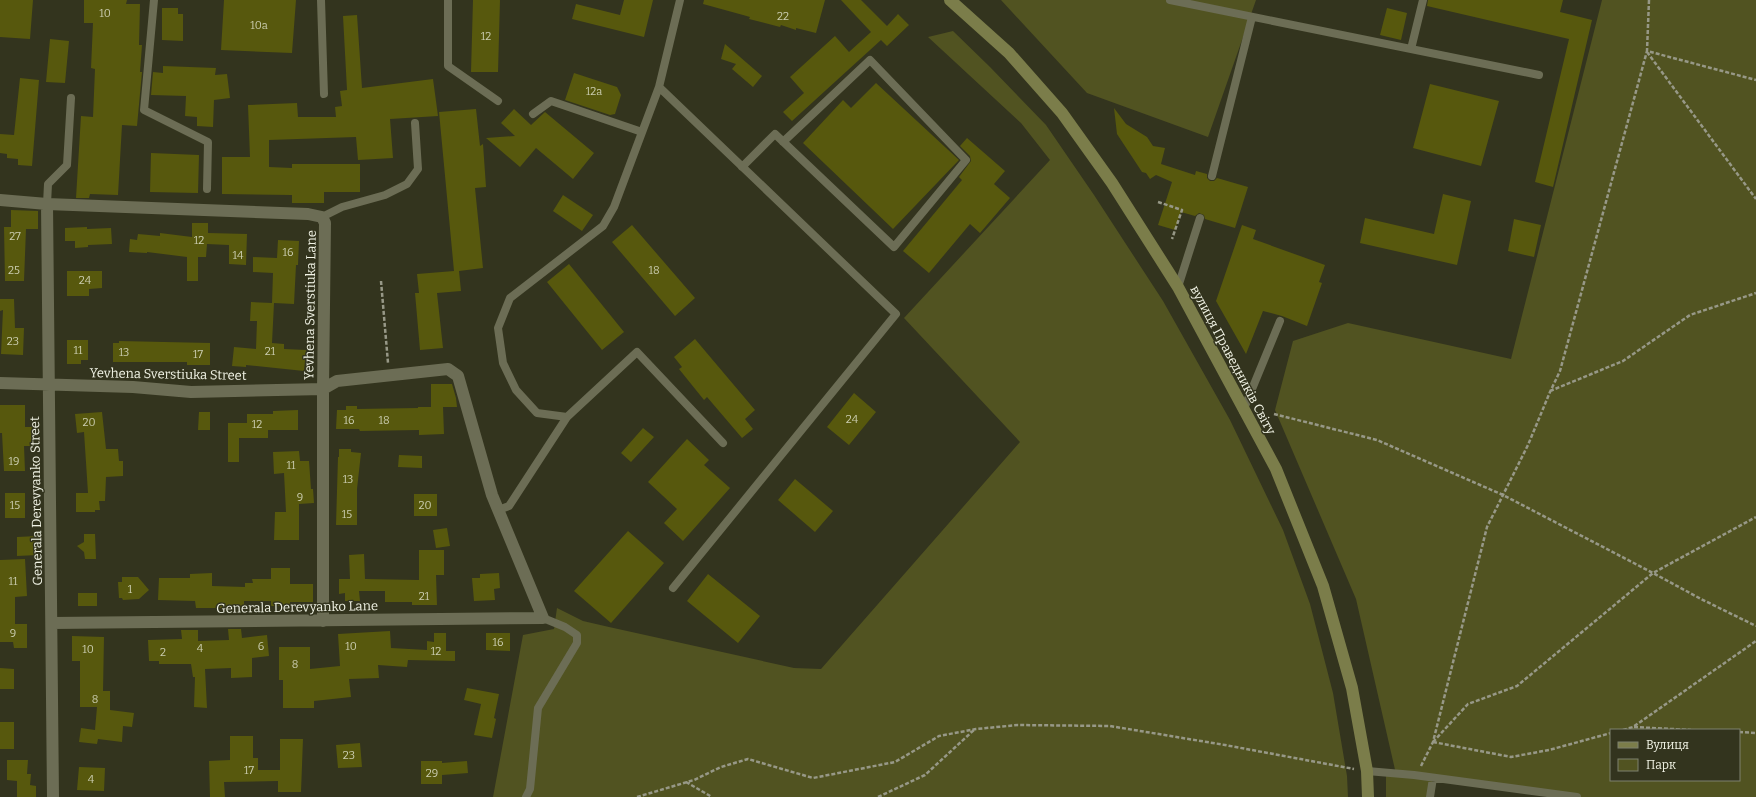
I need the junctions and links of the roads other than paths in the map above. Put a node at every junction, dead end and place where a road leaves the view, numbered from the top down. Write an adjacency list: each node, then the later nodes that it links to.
1 (154, 0): 21 (lane)
2 (321, 0): 12 (lane)
3 (448, 0): 14 (lane)
4 (680, 0): 11 (lane)
5 (950, 0): 26 (main road, вулиця Праведників Світу)
6 (1170, 0): 8 (lane)
7 (1423, 0): 9 (lane)
8 (1252, 16): 9 (lane); 20 (lane)
9 (1411, 49): 10 (lane)
10 (1539, 75)
11 (659, 87): 17 (lane); 19 (lane)
12 (324, 94)
13 (71, 98): 23 (lane)
14 (498, 101)
15 (533, 114): 17 (lane)
16 (415, 124): 24 (lane)
17 (642, 132): 32 (lane)
18 (784, 142): 18 (lane); 19 (lane)
19 (742, 167): 35 (lane)
20 (1212, 176)
21 (207, 189)
22 (0, 200): 23 (street, Yevhena Sverstiuka Lane)
23 (47, 204): 24 (street, Yevhena Sverstiuka Lane); 29 (street, Generala Derevyanko Street)
24 (322, 217): 30 (street, Yevhena Sverstiuka Lane)
25 (1200, 218): 26 (lane)
26 (1178, 287): 31 (main road, вулиця Праведників Світу)
27 (1280, 321): 31 (lane)
28 (0, 383): 29 (street, Yevhena Sverstiuka Street)
29 (48, 386): 30 (street, Yevhena Sverstiuka Street); 38 (street, Generala Derevyanko Street)
30 (323, 389): 34 (street, Yevhena Sverstiuka Street); 37 (street, Yevhena Sverstiuka Lane)
31 (1243, 411): 39 (main road, вулиця Праведників Світу)
32 (567, 417): 33 (lane); 34 (lane)
33 (723, 443)
34 (498, 510): 36 (street, Yevhena Sverstiuka Street)
35 (673, 588)
36 (543, 618): 37 (street, Generala Derevyanko Lane); 42 (lane)
37 (324, 621): 38 (street, Generala Derevyanko Lane)
38 (52, 623): 41 (street, Generala Derevyanko Street)
39 (1367, 772): 40 (lane); 43 (main road, вулиця Праведників Світу)
40 (1433, 778): 44 (lane); 45 (lane)
41 (52, 797)
42 (526, 797)
43 (1368, 797)
44 (1430, 797)
45 (1577, 797)

